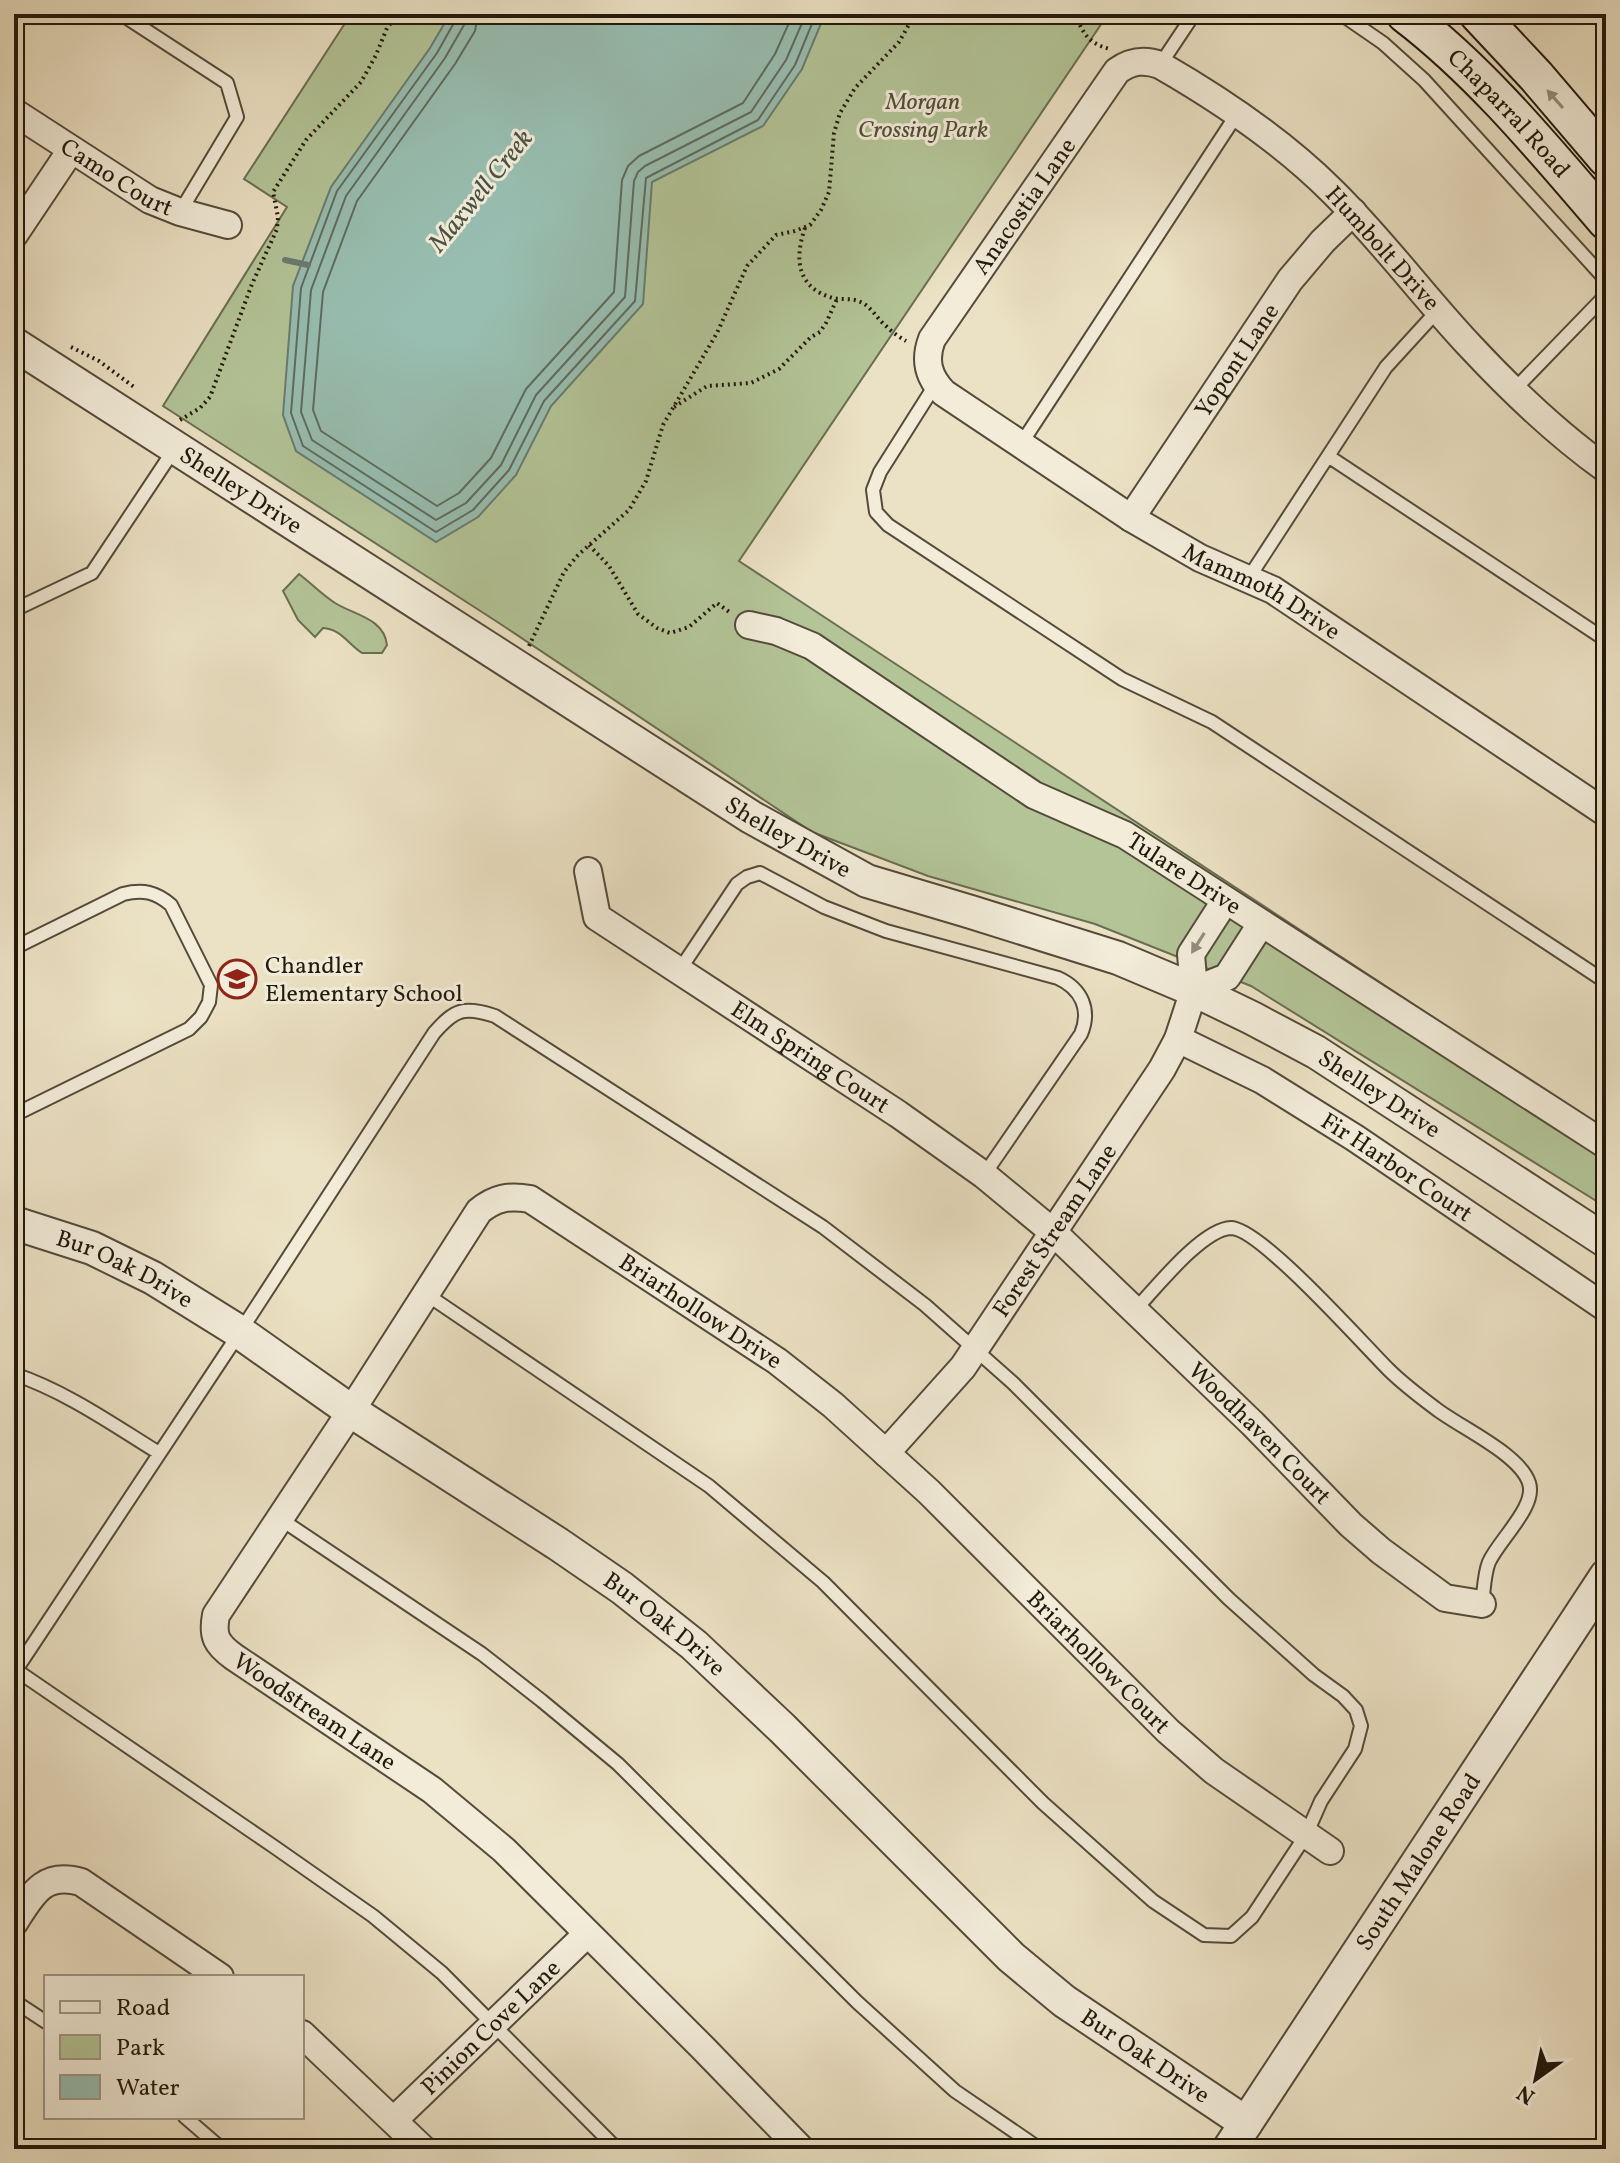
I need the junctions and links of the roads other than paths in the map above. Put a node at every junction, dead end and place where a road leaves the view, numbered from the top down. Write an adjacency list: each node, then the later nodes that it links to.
1 (121, 14): 11 (lane)
2 (1194, 14): 6 (lane)
3 (1341, 14): 16 (lane)
4 (1405, 14): 13 (main road, Chaparral Road)
5 (1478, 14): 10 (main road, Chaparral Road, one-way to 5)
6 (1141, 63): 8 (street, Humbolt Drive); 20 (street, Anacostia Lane)
7 (14, 112): 9 (street, Camo Court)
8 (1237, 114): 12 (street, Humbolt Drive); 23 (lane)
9 (71, 150): 11 (street, Camo Court); 15 (street)
10 (1606, 158)
11 (180, 212): 14 (street, Camo Court)
12 (1353, 212): 18 (street, Humbolt Drive); 26 (street, Yopont Lane)
13 (1606, 221)
14 (228, 225)
15 (14, 235)
16 (1606, 280)
17 (1606, 295): 21 (lane)
18 (1439, 309): 21 (street, Humbolt Drive); 24 (lane)
19 (14, 344): 22 (street, Shelley Drive)
20 (930, 368): 23 (street, Mammoth Drive); 37 (lane)
21 (1514, 390): 25 (street, Humbolt Drive)
22 (177, 434): 28 (lane); 38 (street, Shelley Drive)
23 (1021, 444): 26 (street, Mammoth Drive)
24 (1328, 456): 27 (lane); 30 (lane)
25 (1606, 469)
26 (1131, 518): 27 (street, Mammoth Drive)
27 (1248, 579): 31 (street, Mammoth Drive)
28 (14, 610)
29 (749, 625): 33 (street, Tulare Drive)
30 (1606, 640)
31 (1606, 813)
32 (588, 871): 36 (street, Elm Spring Court)
33 (1225, 901): 34 (street, Tulare Drive); 38 (street, Forest Stream Lane, one-way to 38)
34 (1261, 924): 38 (street); 41 (street, Tulare Drive)
35 (14, 948): 40 (lane)
36 (679, 971): 42 (street, Elm Spring Court); 42 (lane)
37 (1606, 982)
38 (1194, 990): 39 (street, Forest Stream Lane); 46 (street, Shelley Drive)
39 (1178, 1039): 45 (street, Forest Stream Lane); 48 (street, Fir Harbor Court)
40 (14, 1115)
41 (1606, 1145)
42 (984, 1175): 45 (street, Elm Spring Court)
43 (502, 1197): 47 (street, Woodstream Lane); 55 (street, Briarhollow Drive)
44 (14, 1223): 50 (street, Bur Oak Drive)
45 (1053, 1232): 49 (street, Woodhaven Court); 51 (street, Forest Stream Lane)
46 (1606, 1241)
47 (426, 1294): 53 (street, Woodstream Lane); 60 (lane)
48 (1606, 1308)
49 (1135, 1310): 58 (street, Woodhaven Court); 58 (lane)
50 (240, 1332): 51 (lane); 53 (street, Bur Oak Drive); 54 (lane)
51 (975, 1349): 55 (street, Forest Stream Lane); 60 (lane)
52 (14, 1374): 54 (lane)
53 (351, 1411): 56 (street, Woodstream Lane); 71 (street, Bur Oak Drive)
54 (159, 1453): 59 (lane)
55 (886, 1453): 60 (street, Briarhollow Court)
56 (279, 1518): 63 (street, Woodstream Lane); 76 (lane)
57 (1606, 1576): 71 (street, South Malone Road)
58 (1482, 1604)
59 (15, 1671): 67 (lane)
60 (1306, 1835): 61 (street, Briarhollow Court)
61 (1330, 1851)
62 (14, 1923): 64 (street)
63 (587, 1934): 67 (street, Pinion Cove Lane); 75 (street, Woodstream Lane)
64 (217, 1975)
65 (14, 2001): 66 (lane)
66 (44, 2021)
67 (494, 2023): 70 (street, Pinion Cove Lane); 74 (lane)
68 (304, 2036): 70 (street)
69 (187, 2119): 72 (lane)
70 (394, 2120): 73 (street)
71 (1238, 2136)
72 (222, 2149)
73 (423, 2149)
74 (617, 2149)
75 (801, 2149)
76 (1040, 2149)

